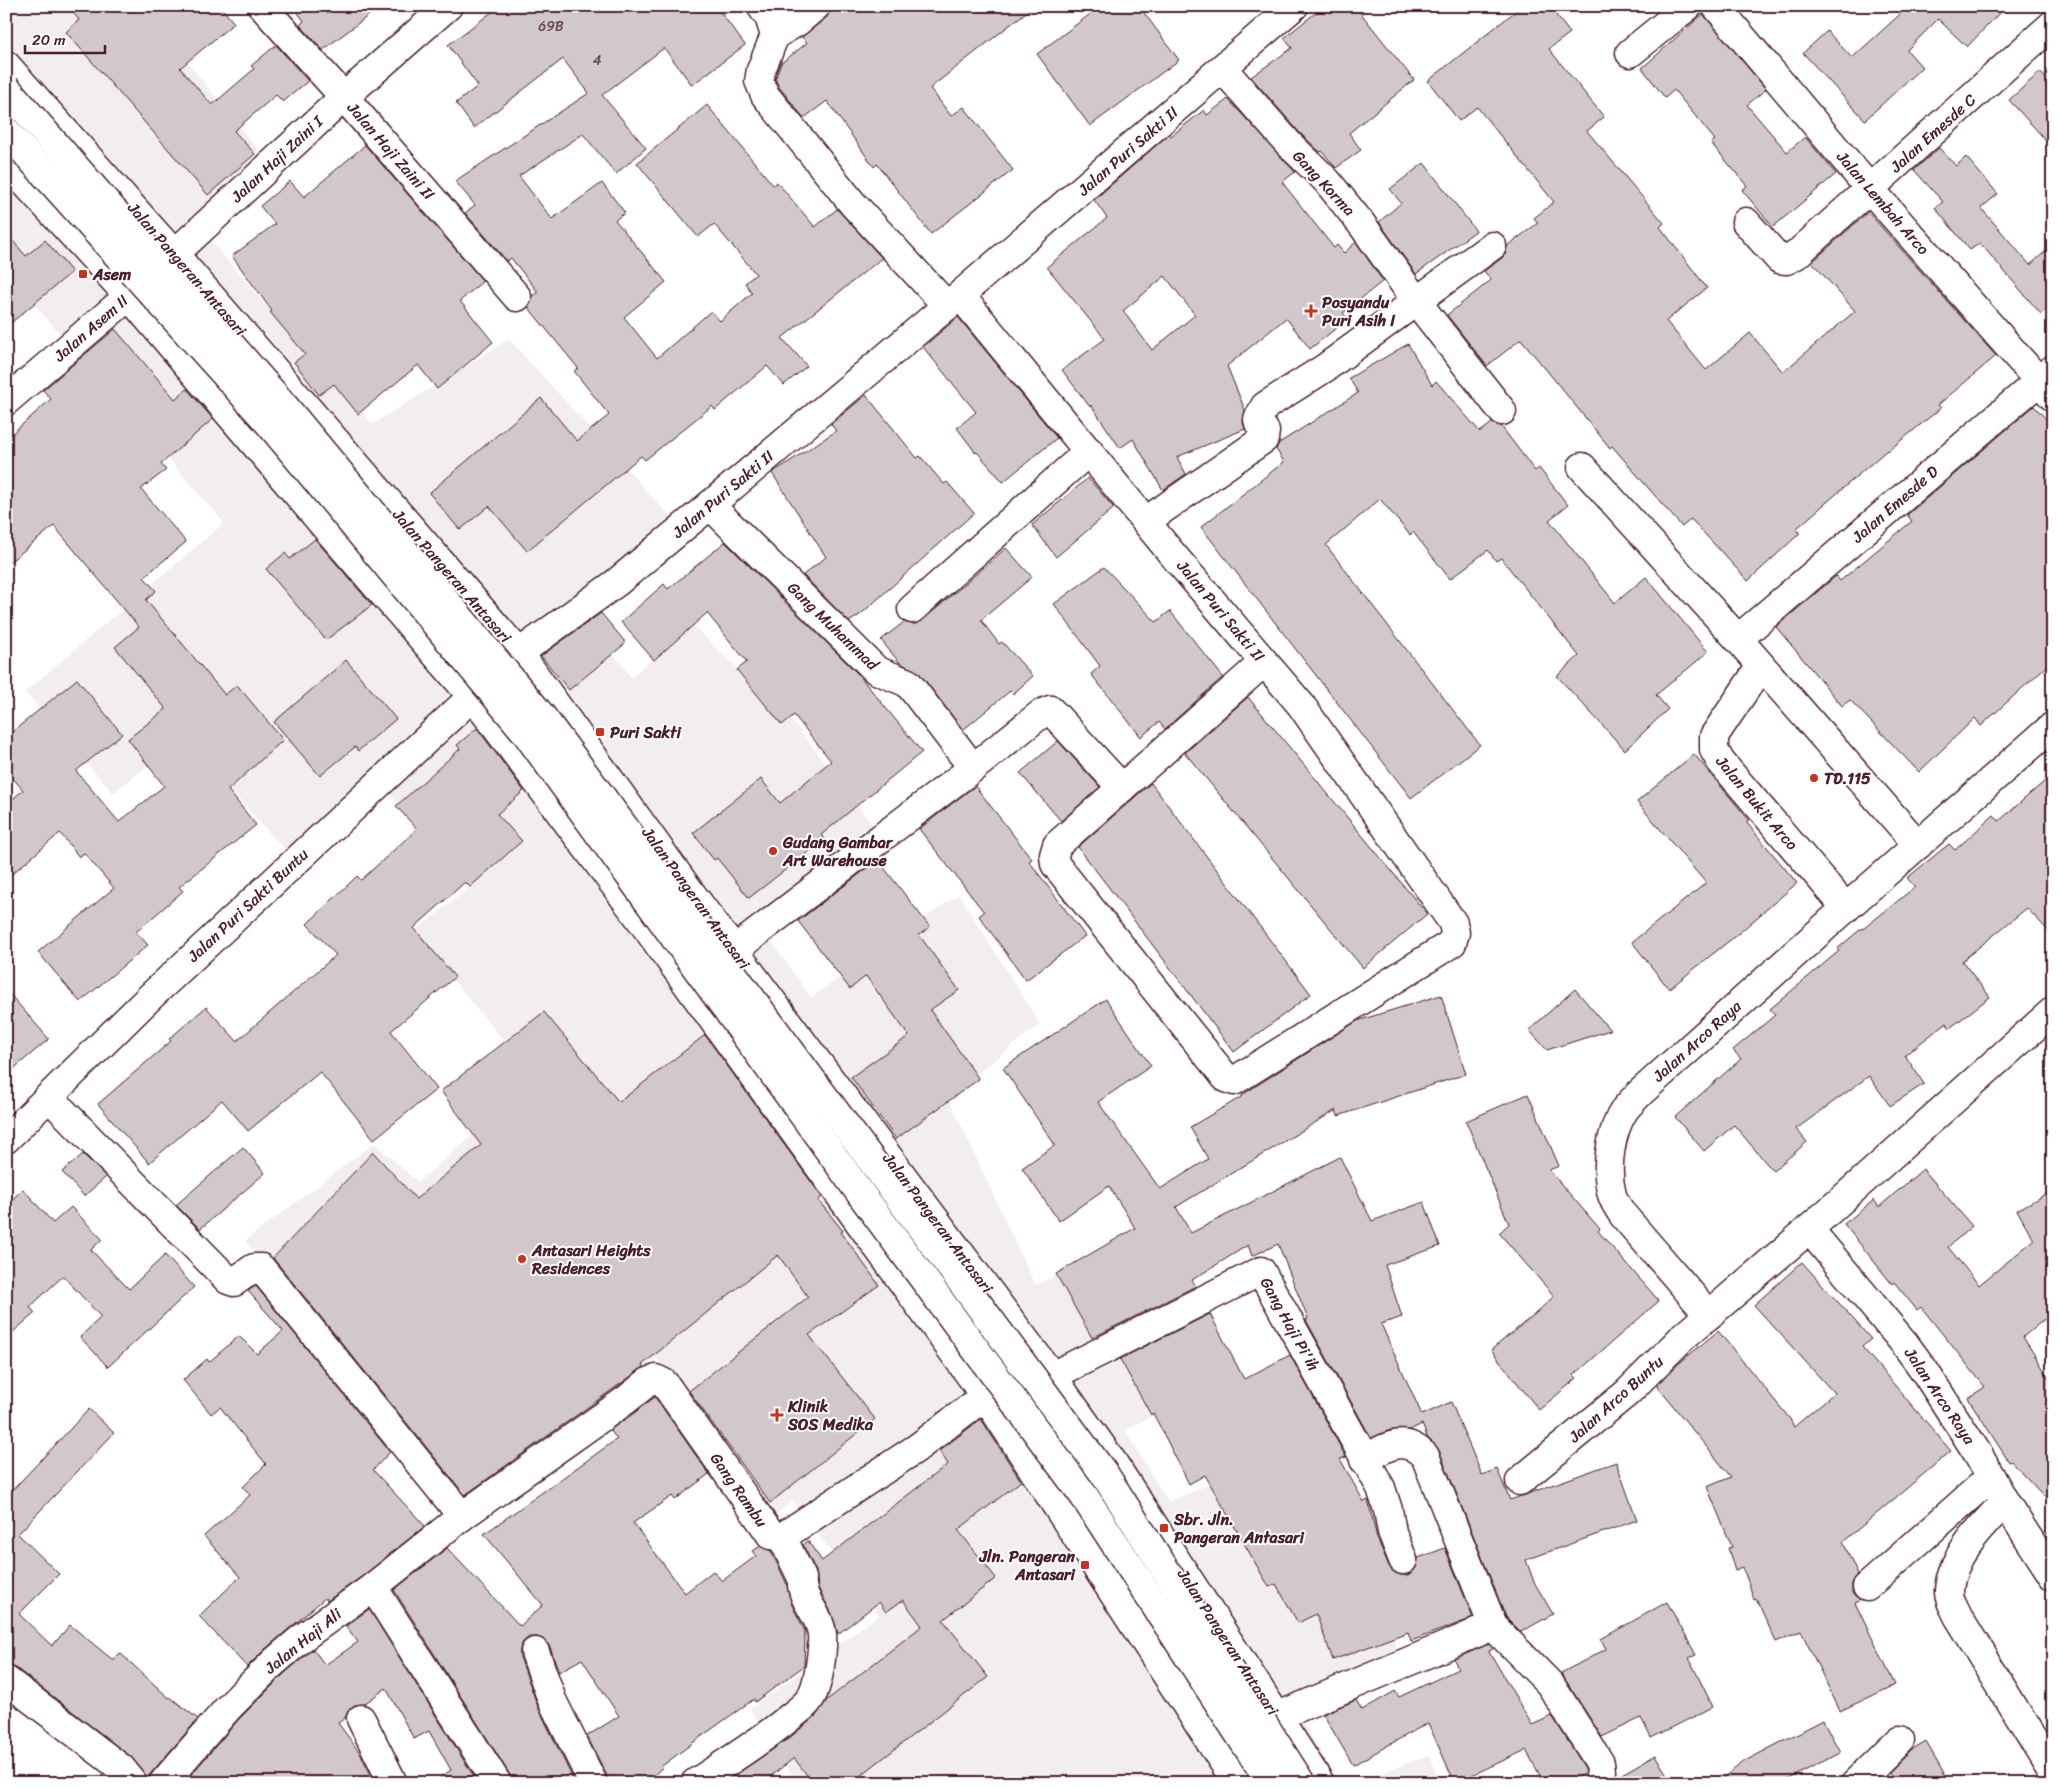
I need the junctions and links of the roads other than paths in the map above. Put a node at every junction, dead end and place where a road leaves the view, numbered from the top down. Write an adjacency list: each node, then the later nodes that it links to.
1 (262, 6): 14 (street, Jalan Haji Zaini II)
2 (448, 6): 14 (street, Jalan Haji Zaini I)
3 (761, 6): 9 (street)
4 (816, 6): 9 (street)
5 (1294, 6): 12 (street, Jalan Puri Sakti II)
6 (1688, 6): 10 (street)
7 (1716, 6): 17 (street, Jalan Lembah Arco)
8 (2053, 24): 17 (street, Jalan Emesde C)
9 (775, 35): 23 (street, Jalan Puri Sakti II)
10 (1630, 53)
11 (6, 65): 20 (street, Jalan Pangeran Antasari)
12 (1223, 70): 23 (street, Jalan Puri Sakti II); 24 (street, Gang Korma)
13 (6, 88): 78 (street, bridge)
14 (344, 97): 20 (street, Jalan Haji Zaini I); 22 (street, Jalan Haji Zaini II)
15 (6, 131): 77 (street, bridge)
16 (6, 162): 21 (street)
17 (1870, 189): 18 (street, Jalan Emesde C); 25 (street, Jalan Lembah Arco)
18 (1746, 222)
19 (1492, 246): 24 (street)
20 (174, 254): 21 (street, Jalan Asem II); 34 (street, Jalan Pangeran Antasari)
21 (129, 296): 26 (street, Jalan Asem II); 38 (street)
22 (517, 297)
23 (953, 300): 28 (street, Jalan Puri Sakti II); 30 (street, Jalan Puri Sakti II)
24 (1417, 302): 27 (street, Gang Korma); 31 (street)
25 (2048, 382): 33 (street, Jalan Emesde D)
26 (6, 401)
27 (1502, 411)
28 (1089, 451): 31 (street, Jalan Puri Sakti II); 32 (street)
29 (1582, 467): 33 (street)
30 (710, 506): 34 (street, Jalan Puri Sakti II); 40 (street, Gang Muhammad)
31 (1146, 521): 35 (street, Jalan Puri Sakti II)
32 (912, 609)
33 (1738, 639): 36 (street)
34 (519, 653): 37 (street, Jalan Puri Sakti II); 44 (street, Jalan Pangeran Antasari)
35 (1263, 663): 41 (street); 41 (street, Jalan Puri Sakti II)
36 (1761, 666): 42 (street); 43 (street, Jalan Bukit Arco)
37 (494, 675): 38 (street, Jalan Puri Sakti Buntu)
38 (472, 696): 45 (street); 47 (street, Jalan Puri Sakti Buntu)
39 (2053, 726): 42 (street, Jalan Arco Raya)
40 (973, 768): 41 (street); 44 (street)
41 (1122, 788)
42 (1918, 845): 43 (street, Jalan Arco Raya)
43 (1846, 908): 50 (street, Jalan Arco Raya)
44 (727, 941): 45 (street); 51 (street, Jalan Pangeran Antasari)
45 (674, 967): 52 (street)
46 (2053, 1011): 49 (street)
47 (50, 1097): 48 (street, Jalan Puri Sakti Buntu); 57 (street)
48 (6, 1139)
49 (1809, 1229): 50 (street); 54 (street, Jalan Arco Raya)
50 (1709, 1315): 55 (street, Jalan Arco Buntu)
51 (1046, 1368): 52 (street, Gang Rambu); 53 (street, Gang Haji Pi'ih); 66 (street, Jalan Pangeran Antasari)
52 (985, 1396): 58 (street, Gang Rambu); 76 (street)
53 (1364, 1460): 59 (street, Gang Haji Pi'ih); 63 (street)
54 (1991, 1477): 56 (street, Jalan Arco Raya); 62 (street)
55 (1520, 1481)
56 (2005, 1502): 60 (street, Jalan Arco Raya); 69 (street)
57 (461, 1517): 58 (street, Gang Rambu); 61 (street, Jalan Haji Ali)
58 (782, 1537): 75 (street)
59 (1403, 1560)
60 (2053, 1576)
61 (373, 1587): 71 (street, Jalan Haji Ali); 73 (street)
62 (1867, 1587)
63 (1493, 1626): 66 (street); 80 (street)
64 (535, 1652): 74 (street)
65 (6, 1680): 70 (street)
66 (1276, 1717): 79 (street, Jalan Pangeran Antasari)
67 (361, 1719): 72 (street)
68 (1900, 1740): 81 (street)
69 (2053, 1772)
70 (133, 1783)
71 (162, 1783)
72 (393, 1783)
73 (497, 1783)
74 (593, 1783)
75 (695, 1783)
76 (1237, 1783)
77 (1272, 1783)
78 (1301, 1783)
79 (1320, 1783)
80 (1598, 1783)
81 (1856, 1783)

